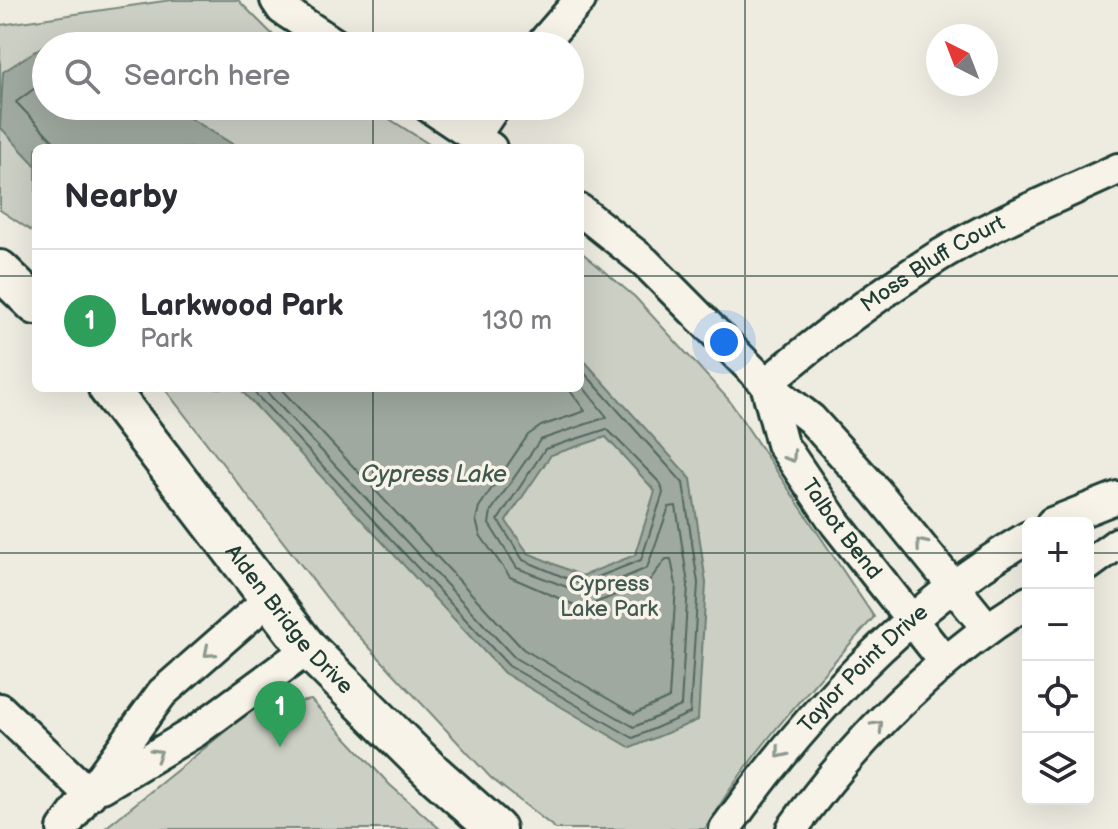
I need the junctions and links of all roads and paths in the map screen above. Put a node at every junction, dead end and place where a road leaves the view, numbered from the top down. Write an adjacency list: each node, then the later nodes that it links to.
1 (276, 0): 3 (street)
2 (580, 0): 4 (street)
3 (317, 32)
4 (552, 32)
5 (449, 120): 7 (street)
6 (490, 120): 7 (street)
7 (482, 142)
8 (1118, 169): 12 (street, Moss Bluff Court)
9 (584, 213): 12 (street, Talbot Bend)
10 (0, 270): 11 (street)
11 (32, 301)
12 (766, 384): 19 (street, Talbot Bend, one-way to 12); 22 (street, Talbot Bend, one-way to 22)
13 (111, 392): 20 (street, Alden Bridge Drive)
14 (1118, 497): 15 (street)
15 (1067, 517)
16 (1022, 541): 19 (street, Taylor Point Drive)
17 (1118, 543): 18 (street)
18 (1094, 561)
19 (955, 585): 22 (street, Taylor Point Drive); 23 (street, Talbot Bend)
20 (268, 600): 24 (street, Alden Bridge Drive); 27 (street, one-way to 27)
21 (1022, 606): 23 (street)
22 (911, 620): 25 (street, Talbot Bend); 30 (street, Taylor Point Drive, one-way to 30)
23 (987, 628): 25 (street)
24 (308, 649): 27 (street, one-way to 24); 29 (street, Alden Bridge Drive)
25 (944, 661): 31 (street, one-way to 25)
26 (0, 709): 27 (street)
27 (90, 795): 28 (street)
28 (63, 829)
29 (496, 829)
30 (725, 829)
31 (792, 829)

